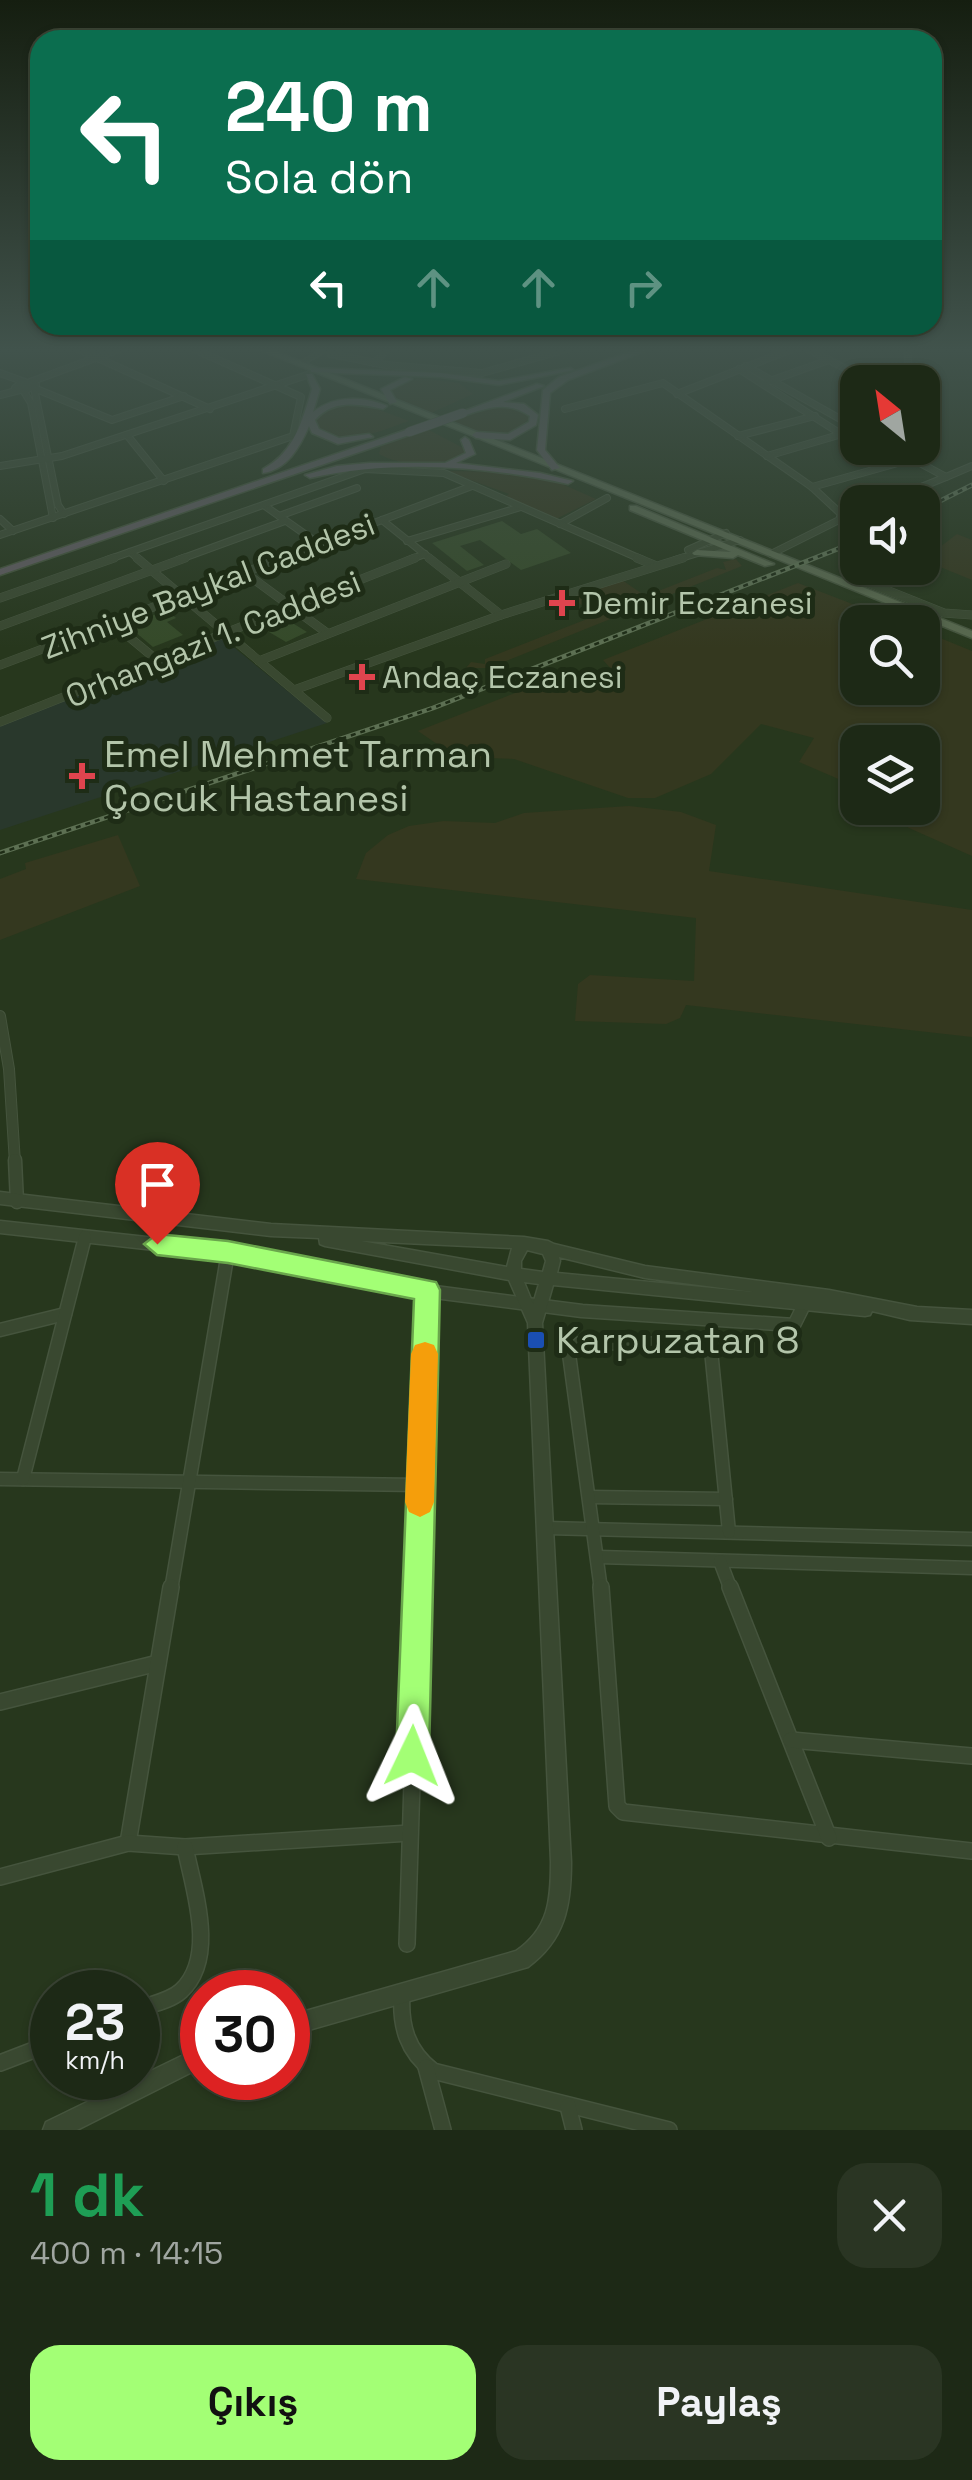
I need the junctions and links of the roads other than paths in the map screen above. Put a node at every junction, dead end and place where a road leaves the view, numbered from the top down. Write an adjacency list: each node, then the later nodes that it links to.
1 (39, 448): 18 (street)
2 (49, 448): 17 (street)
3 (83, 448): 17 (street)
4 (137, 448): 25 (street)
5 (257, 448): 25 (street)
6 (293, 448): 32 (highway)
7 (349, 448): 32 (highway)
8 (352, 448): 39 (highway)
9 (380, 448): 10 (highway)
10 (472, 448)
11 (494, 448): 26 (main road)
12 (499, 448): 23 (main road)
13 (542, 448): 23 (highway)
14 (756, 448): 16 (street)
15 (793, 448): 16 (street)
16 (767, 456): 29 (street)
17 (52, 457): 18 (street); 38 (street)
18 (41, 459): 21 (street); 41 (street)
19 (891, 465): 29 (street)
20 (924, 465): 24 (street)
21 (0, 466)
22 (972, 466): 24 (street)
23 (555, 468): 48 (main road)
24 (946, 477): 27 (street)
25 (164, 481): 38 (street)
26 (568, 481): 33 (main road); 39 (highway)
27 (926, 485)
28 (472, 486): 31 (street); 36 (street); 45 (street, Zihniye Baykal Caddesi)
29 (812, 487): 40 (street)
30 (358, 488): 34 (street)
31 (304, 492): 34 (street); 35 (street)
32 (198, 498): 63 (highway)
33 (608, 498): 46 (street); 51 (main road)
34 (319, 502): 37 (street); 43 (street)
35 (265, 506): 43 (street); 55 (street)
36 (521, 507): 46 (street); 50 (street)
37 (332, 511)
38 (64, 514): 41 (street)
39 (162, 516): 63 (highway)
40 (840, 517)
41 (52, 518): 47 (street)
42 (0, 519): 47 (street)
43 (282, 519): 53 (street); 64 (street)
44 (840, 519): 58 (street)
45 (382, 520): 50 (street); 53 (street, Zihniye Baykal Caddesi)
46 (560, 524): 62 (street)
47 (13, 531): 49 (street)
48 (726, 534): 51 (street); 52 (main road)
49 (0, 536)
50 (407, 540): 57 (street)
51 (710, 540): 54 (main road); 60 (street)
52 (740, 540): 54 (street); 58 (main road)
53 (319, 544): 65 (street, Zihniye Baykal Caddesi)
54 (725, 546): 56 (street); 59 (main road)
55 (130, 552): 64 (street); 69 (street)
56 (697, 553): 59 (main road); 60 (street)
57 (425, 554): 66 (street); 71 (street, Orhangazi 1. Caddesi)
58 (771, 554): 79 (main road)
59 (753, 557): 70 (main road)
60 (664, 562): 62 (street)
61 (506, 564): 66 (street)
62 (654, 565): 72 (street)
63 (0, 569)
64 (150, 570): 68 (street); 75 (street)
65 (244, 572): 68 (street, Zihniye Baykal Caddesi); 71 (street)
66 (457, 580): 72 (street); 78 (street)
67 (874, 585): 73 (street)
68 (183, 595): 74 (street, Zihniye Baykal Caddesi); 77 (street)
69 (0, 598)
70 (872, 605)
71 (292, 607): 77 (street, Orhangazi 1. Caddesi); 78 (street)
72 (501, 615): 84 (street)
73 (972, 615)
74 (111, 622): 81 (street); 83 (street, Zihniye Baykal Caddesi)
75 (0, 626)
76 (940, 632): 80 (main road)
77 (228, 633): 81 (street, Orhangazi 1. Caddesi); 82 (street)
78 (327, 633): 82 (street)
79 (972, 636)
80 (972, 644)
81 (158, 660): 86 (street, Orhangazi 1. Caddesi)
82 (259, 661): 84 (street)
83 (0, 664)
84 (294, 690): 85 (street)
85 (327, 718)
86 (0, 722)
87 (0, 1016): 89 (street)
88 (0, 1200): 89 (street)
89 (16, 1202): 91 (street)
90 (0, 1227): 92 (street)
91 (271, 1230): 93 (street); 96 (street)
92 (86, 1237): 95 (street); 101 (street)
93 (524, 1243): 94 (street); 96 (street)
94 (548, 1247): 97 (street); 102 (street)
95 (228, 1252): 98 (street); 107 (street)
96 (515, 1274): 97 (street); 100 (street)
97 (550, 1278): 99 (street); 100 (street)
98 (427, 1290): 100 (street); 108 (street)
99 (803, 1306): 100 (street); 102 (street)
100 (534, 1311): 111 (street)
101 (66, 1314): 104 (street); 106 (street)
102 (916, 1314): 103 (street)
103 (972, 1317)
104 (0, 1330)
105 (0, 1479): 106 (street)
106 (23, 1480): 107 (street)
107 (189, 1482): 108 (street); 118 (street)
108 (420, 1485): 122 (street)
109 (590, 1497): 110 (street); 110 (street); 112 (street)
110 (726, 1498): 113 (street)
111 (546, 1528): 112 (street); 129 (street)
112 (595, 1530): 113 (street); 115 (street)
113 (729, 1532): 114 (street)
114 (972, 1538)
115 (599, 1557): 116 (street); 123 (street)
116 (720, 1561): 117 (street); 120 (street)
117 (972, 1568)
118 (158, 1662): 119 (street); 124 (street)
119 (0, 1702)
120 (791, 1740): 121 (street); 123 (street)
121 (972, 1756)
122 (410, 1833): 125 (street); 128 (street)
123 (830, 1838): 126 (street)
124 (128, 1843): 125 (street); 127 (street)
125 (185, 1847): 130 (street)
126 (972, 1851)
127 (0, 1877)
128 (407, 1944)
129 (402, 1994): 131 (street); 134 (street)
130 (160, 2000)
131 (310, 2020)
132 (30, 2051): 133 (street)
133 (0, 2063)
134 (426, 2066): 136 (street); 138 (street)
135 (180, 2067): 137 (street)
136 (568, 2106): 139 (street); 140 (street)
137 (54, 2130)
138 (443, 2130)
139 (574, 2130)
140 (669, 2130)

